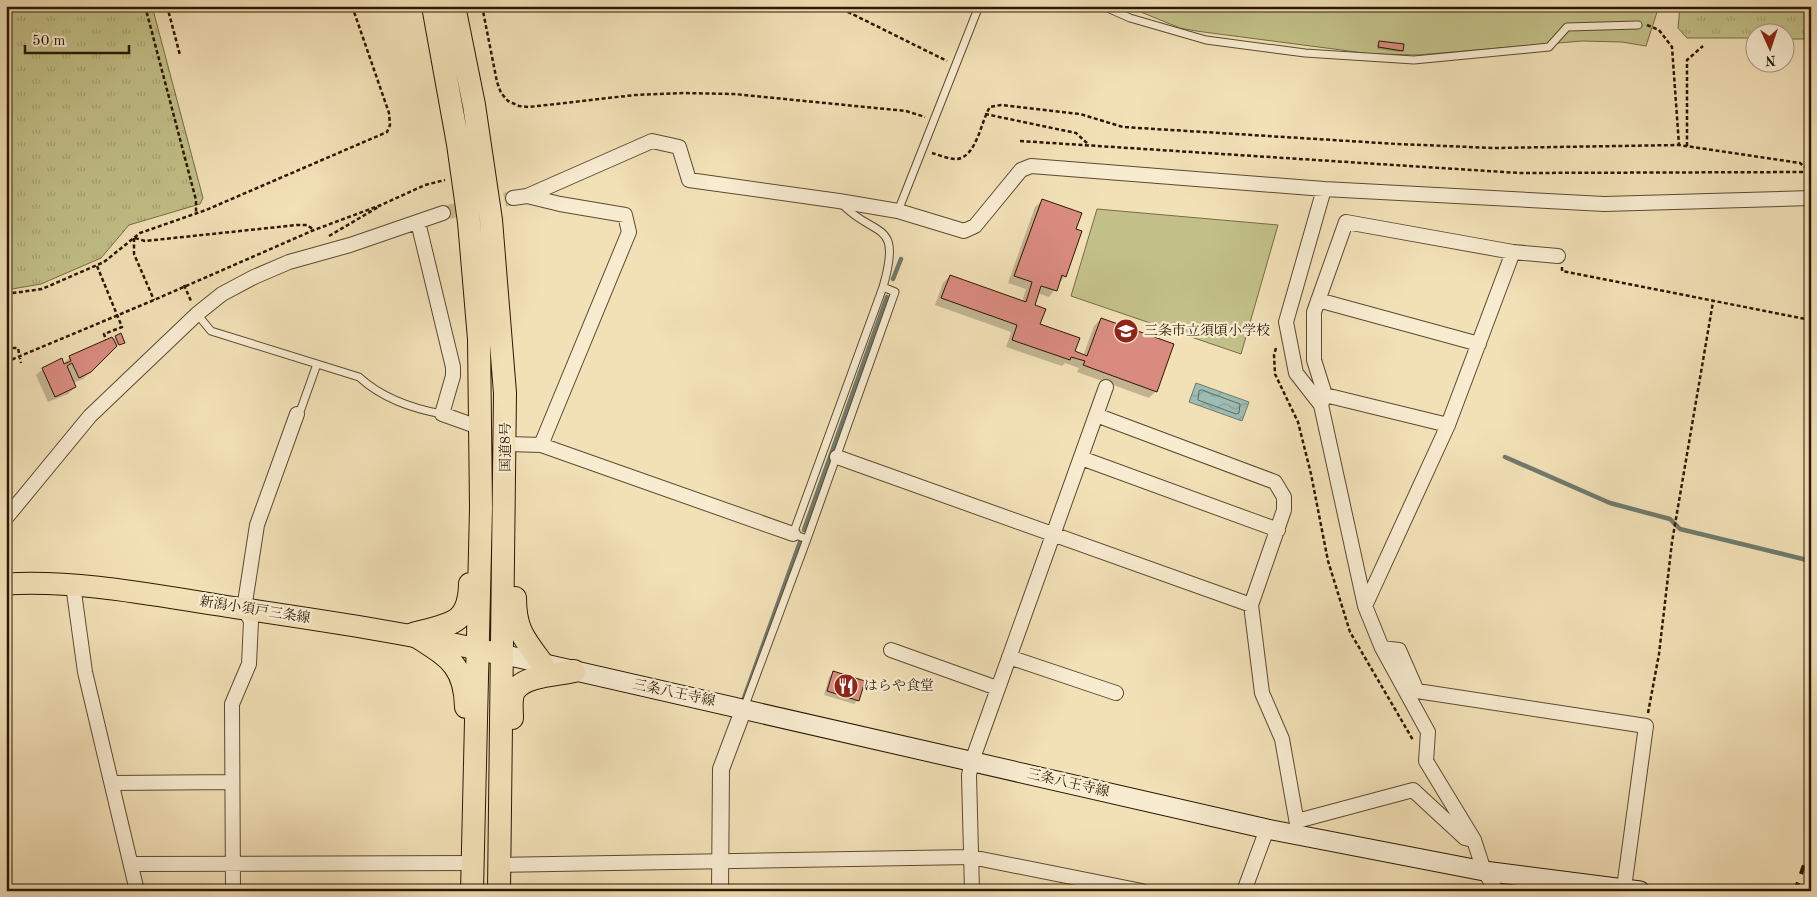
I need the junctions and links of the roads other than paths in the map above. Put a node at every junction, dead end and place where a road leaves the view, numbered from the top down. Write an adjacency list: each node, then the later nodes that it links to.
1 (432, 6): 27 (highway, 国道8号)
2 (454, 6): 28 (highway, 国道8号)
3 (979, 6): 11 (lane)
4 (1103, 6): 5 (lane)
5 (1638, 24)
6 (1324, 189): 9 (street); 11 (street); 22 (street)
7 (527, 196): 8 (street); 10 (street); 29 (street)
8 (512, 198)
9 (1811, 198)
10 (839, 201): 11 (street); 16 (lane)
11 (898, 211)
12 (443, 213): 13 (street)
13 (418, 222): 18 (street); 24 (street)
14 (1513, 252): 15 (street); 17 (street); 19 (street)
15 (1558, 256)
16 (883, 288): 30 (lane); 35 (lane)
17 (1318, 300): 19 (street); 22 (street)
18 (195, 309): 20 (lane); 33 (street)
19 (1479, 344): 26 (street)
20 (317, 364): 23 (lane); 24 (lane)
21 (1106, 387): 25 (street)
22 (1323, 400): 26 (street); 42 (street)
23 (297, 414): 43 (street)
24 (442, 414): 27 (street)
25 (1096, 415): 31 (street); 34 (street)
26 (1448, 425): 42 (street)
27 (481, 428): 32 (highway, 国道8号)
28 (506, 444): 29 (street); 38 (highway, 国道8号)
29 (541, 445): 35 (street)
30 (837, 457): 36 (street); 37 (lane)
31 (1081, 458): 34 (street); 36 (street)
32 (481, 508): 44 (highway); 46 (highway, 国道8号)
33 (6, 518)
34 (1278, 530): 41 (street)
35 (793, 534): 37 (lane)
36 (1054, 534): 41 (street); 49 (street)
37 (807, 539): 54 (lane)
38 (504, 540): 48 (highway, 国道8号); 50 (highway)
39 (6, 584): 40 (main road, 新潟小須戸三条線)
40 (73, 585): 43 (main road, 新潟小須戸三条線); 58 (street)
41 (1251, 605): 61 (street)
42 (1365, 606): 45 (street)
43 (244, 609): 44 (main road, 新潟小須戸三条線); 57 (street)
44 (413, 634): 46 (main road, 新潟小須戸三条線); 56 (highway)
45 (1382, 648): 62 (street); 70 (street)
46 (478, 649): 48 (main road, 新潟小須戸三条線); 56 (highway, 国道8号)
47 (891, 650): 52 (street)
48 (501, 654): 50 (main road, 三条八王寺線); 59 (highway, 国道8号)
49 (1009, 657): 52 (street); 53 (street)
50 (542, 663): 51 (main road, 三条八王寺線)
51 (574, 671): 54 (main road, 三条八王寺線); 59 (highway)
52 (998, 688): 55 (street)
53 (1116, 693)
54 (744, 708): 55 (main road, 三条八王寺線); 64 (street)
55 (972, 761): 60 (main road, 三条八王寺線); 63 (street)
56 (475, 774): 65 (highway, 国道8号)
57 (232, 782): 58 (street); 67 (street)
58 (113, 783): 66 (street)
59 (499, 805): 68 (highway, 国道8号)
60 (1267, 828): 61 (main road, 三条八王寺線); 78 (street)
61 (1298, 828): 62 (street); 69 (main road, 三条八王寺線)
62 (1474, 840): 69 (street)
63 (971, 857): 64 (street); 76 (street); 77 (street)
64 (719, 860): 68 (street); 75 (street)
65 (473, 863): 67 (street); 73 (highway, 国道8号)
66 (131, 864): 67 (street); 71 (street)
67 (232, 864): 72 (street)
68 (499, 865): 74 (highway, 国道8号)
69 (1484, 871): 70 (main road, 三条八王寺線); 79 (street)
70 (1632, 889)
71 (137, 891)
72 (233, 891)
73 (472, 891)
74 (499, 891)
75 (720, 891)
76 (972, 891)
77 (1142, 891)
78 (1244, 891)
79 (1497, 891)

